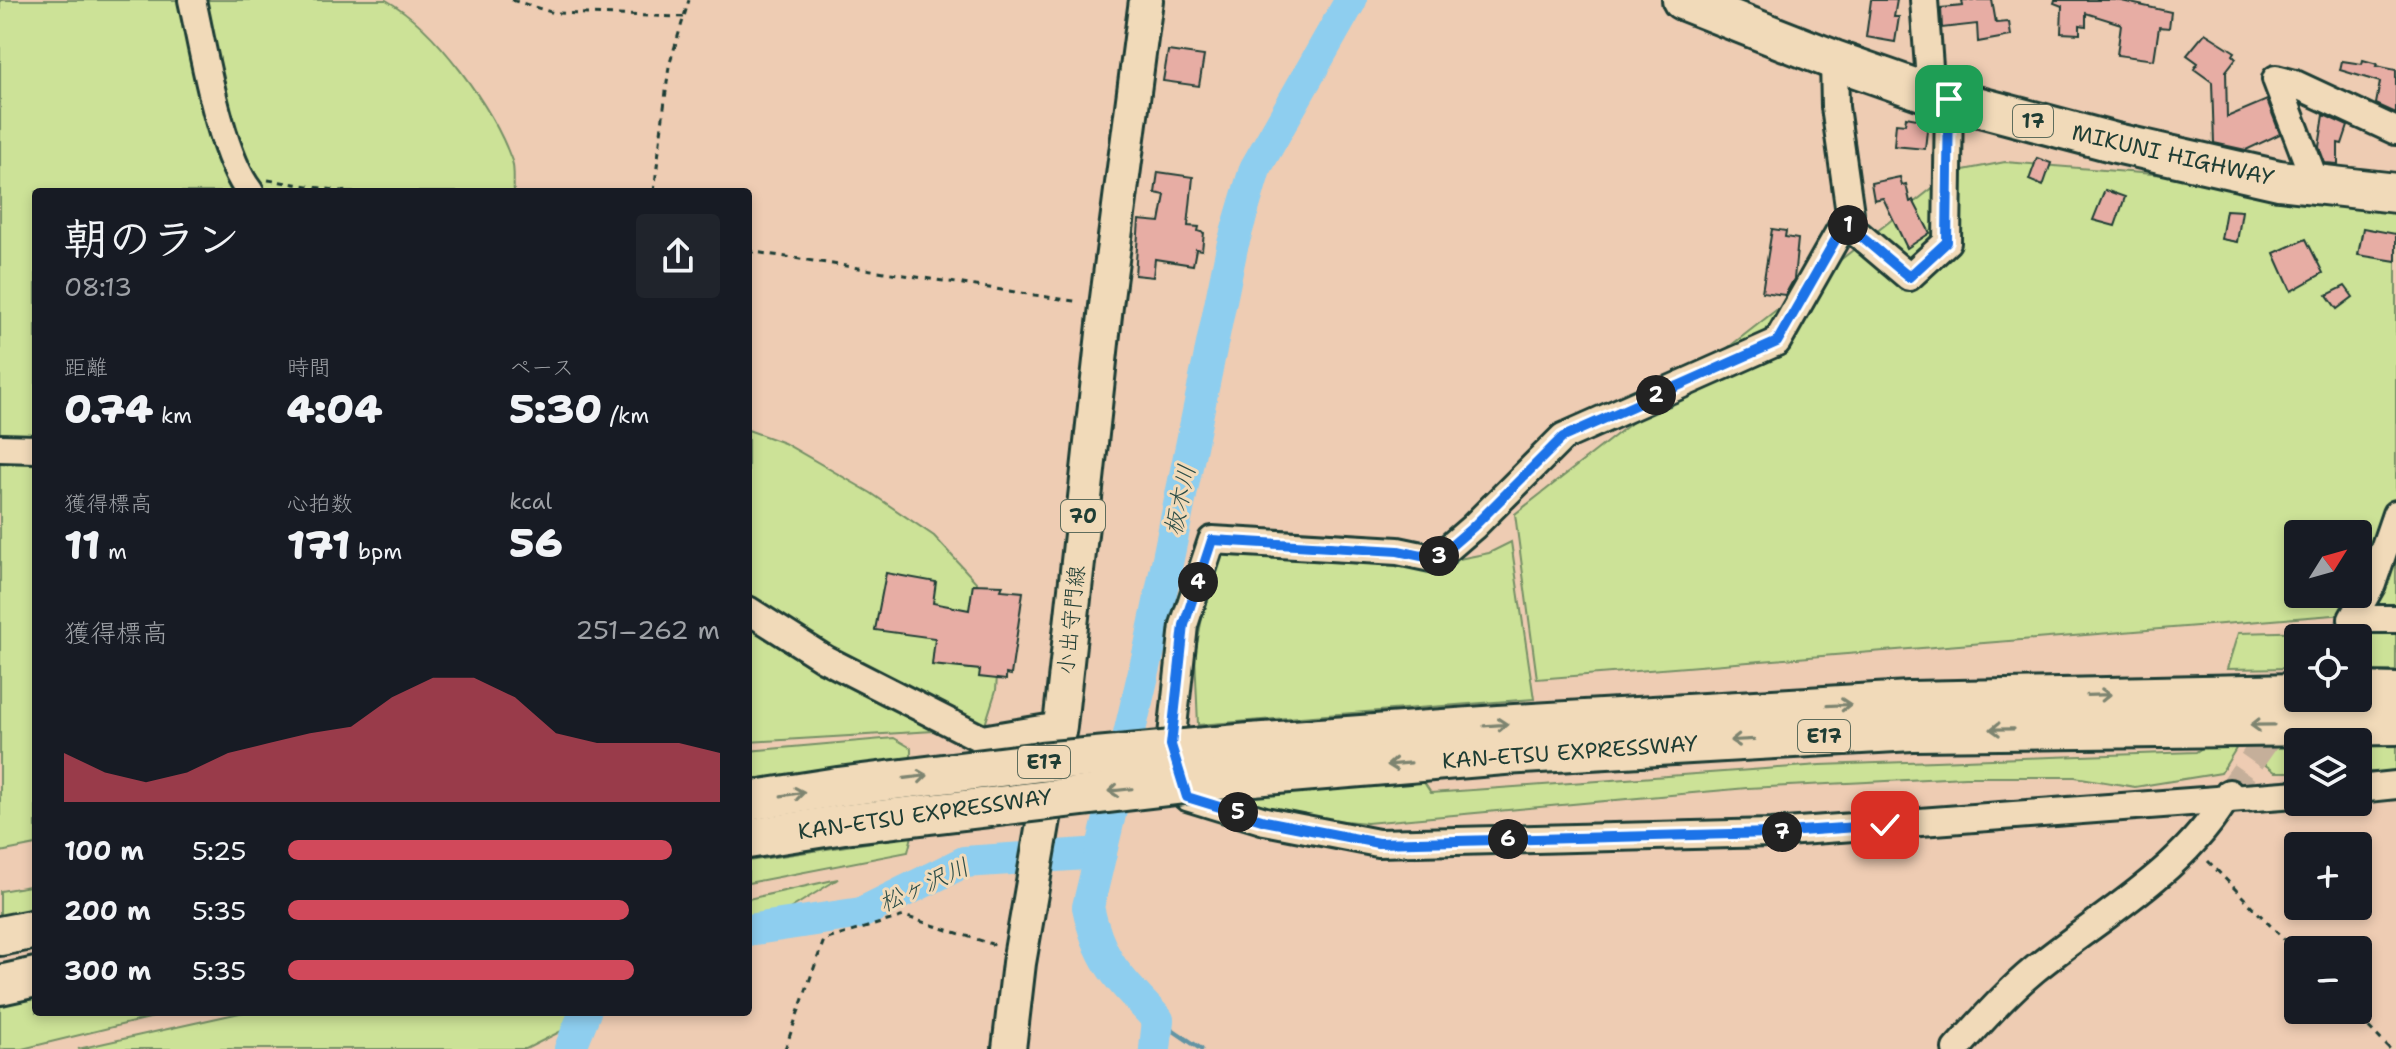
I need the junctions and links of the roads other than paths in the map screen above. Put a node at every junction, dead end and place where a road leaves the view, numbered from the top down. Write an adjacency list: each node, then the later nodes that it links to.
1 (192, 0): 8 (street)
2 (1146, 0): 21 (main road, 小出守門線 / 70)
3 (1682, 0): 5 (highway, MIKUNI HIGHWAY / 17)
4 (1924, 0): 6 (street)
5 (1834, 60): 6 (highway, MIKUNI HIGHWAY / 17); 11 (street)
6 (1940, 97): 9 (highway, MIKUNI HIGHWAY / 17); 11 (street)
7 (2396, 131): 9 (street)
8 (245, 184)
9 (2316, 184): 10 (highway, MIKUNI HIGHWAY / 17)
10 (2396, 193)
11 (1845, 223): 26 (street)
12 (0, 448): 13 (street)
13 (32, 449)
14 (2396, 514): 16 (street)
15 (752, 613): 21 (street)
16 (2396, 619)
17 (2372, 692): 19 (highway)
18 (2284, 693): 22 (highway, KAN-ETSU EXPRESSWAY / E17, one-way to 18)
19 (2396, 693)
20 (2396, 725): 22 (highway, KAN-ETSU EXPRESSWAY / E17, one-way to 22)
21 (1060, 726): 33 (main road, 小出守門線 / 70)
22 (1252, 759): 27 (highway, KAN-ETSU EXPRESSWAY / E17, one-way to 22, bridge); 28 (highway, KAN-ETSU EXPRESSWAY / E17, one-way to 28, bridge)
23 (2396, 785): 24 (street)
24 (2372, 788)
25 (2284, 795): 26 (street)
26 (2226, 797): 34 (street)
27 (752, 800)
28 (752, 838)
29 (32, 930): 30 (highway)
30 (0, 936)
31 (32, 978): 32 (highway)
32 (0, 985)
33 (1009, 1049)
34 (1956, 1049)

